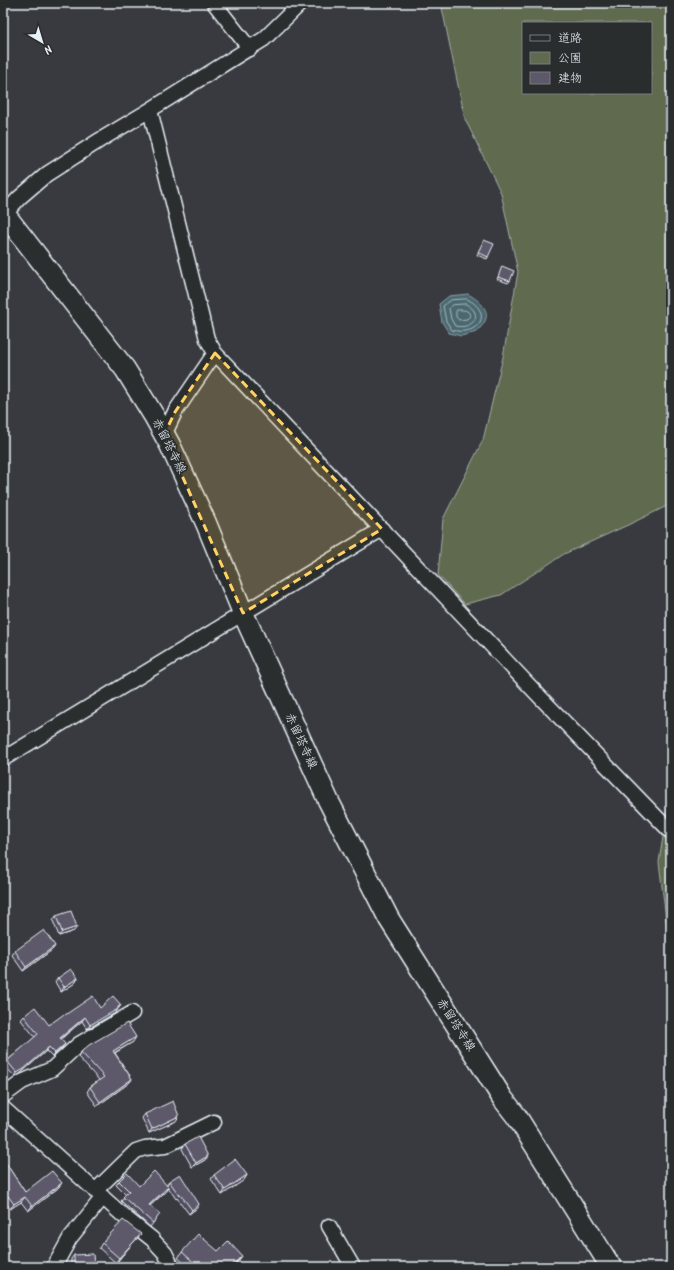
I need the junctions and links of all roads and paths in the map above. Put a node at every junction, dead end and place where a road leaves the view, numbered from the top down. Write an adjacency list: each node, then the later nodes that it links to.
1 (214, 3): 3 (street)
2 (301, 3): 3 (street)
3 (250, 49): 4 (street)
4 (150, 110): 5 (street); 6 (street)
5 (4, 214): 7 (main road, 赤留塔寺線)
6 (215, 353): 7 (street); 8 (street)
7 (164, 434): 9 (main road, 赤留塔寺線)
8 (382, 529): 9 (street); 11 (street)
9 (243, 613): 10 (street); 21 (main road, 赤留塔寺線)
10 (3, 759)
11 (671, 832)
12 (132, 1013): 13 (street)
13 (3, 1096)
14 (3, 1108): 16 (street)
15 (214, 1122): 16 (street)
16 (99, 1194): 18 (street); 19 (street)
17 (329, 1226): 20 (street)
18 (54, 1267)
19 (172, 1267)
20 (353, 1267)
21 (611, 1267)

